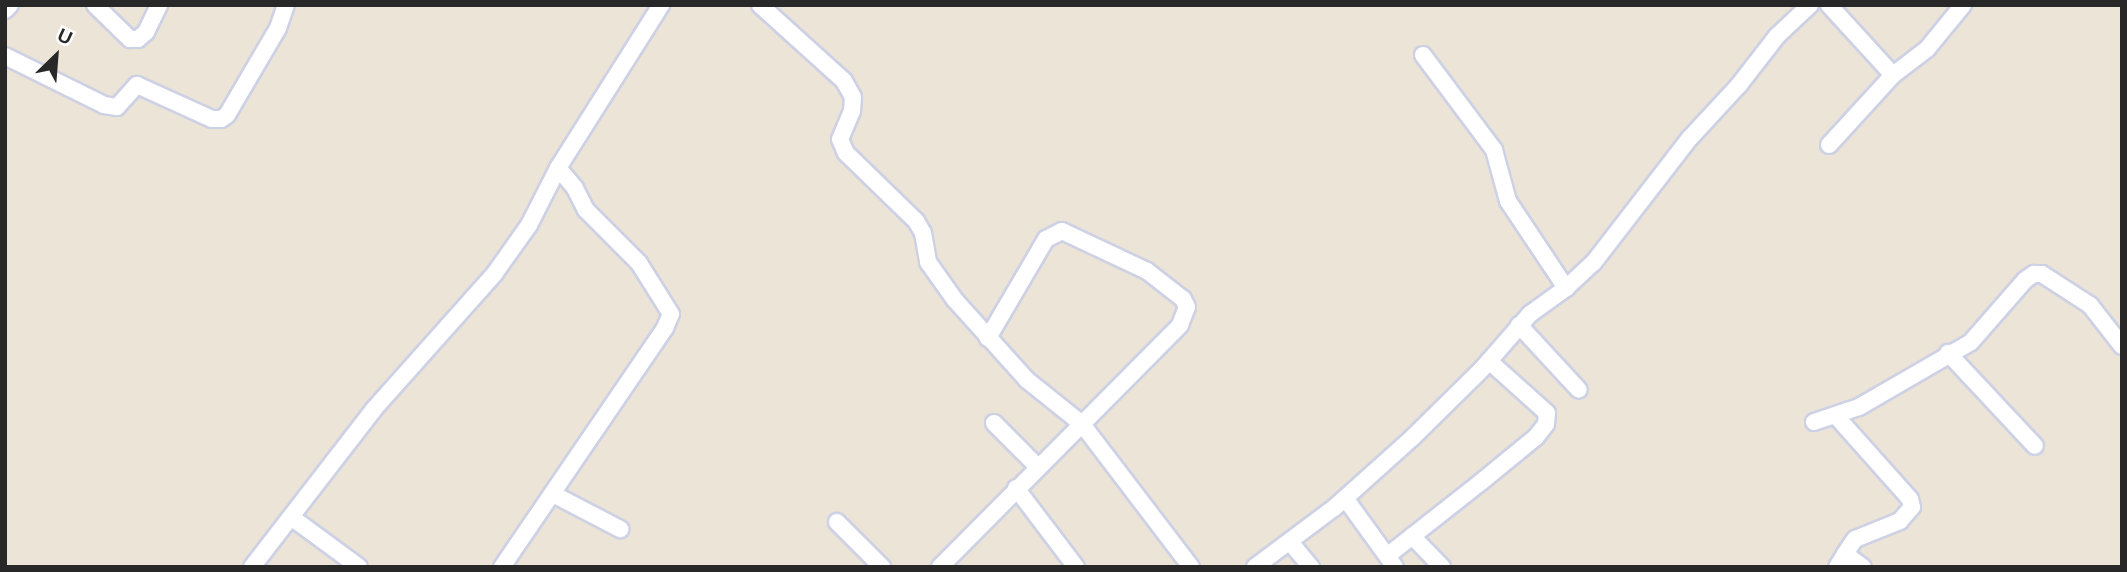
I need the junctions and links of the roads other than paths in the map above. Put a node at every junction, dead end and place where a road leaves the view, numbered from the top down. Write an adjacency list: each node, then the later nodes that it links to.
1 (10, 5): 10 (street)
2 (95, 5): 3 (street)
3 (159, 5)
4 (286, 5): 12 (street)
5 (661, 5): 15 (street)
6 (760, 5): 18 (street)
7 (1810, 5): 16 (street)
8 (1829, 5): 13 (street)
9 (1963, 5): 13 (street)
10 (5, 10)
11 (1423, 55): 16 (street)
12 (5, 56)
13 (1893, 75): 14 (street)
14 (1829, 145)
15 (558, 168): 30 (street); 32 (street)
16 (1566, 288): 17 (street)
17 (1519, 325): 21 (street); 22 (street)
18 (988, 338): 26 (street); 26 (street)
19 (2122, 346): 20 (street)
20 (1948, 354): 23 (street); 27 (street)
21 (1489, 361): 31 (street); 35 (street)
22 (1579, 390)
23 (1836, 415): 24 (street); 38 (street)
24 (1814, 422)
25 (994, 423): 28 (street)
26 (1082, 424): 28 (street); 45 (street)
27 (2035, 446)
28 (1038, 467): 29 (street)
29 (1016, 488): 43 (street); 44 (street)
30 (553, 495): 34 (street); 41 (street)
31 (1345, 498): 36 (street); 37 (street)
32 (290, 517): 39 (street); 40 (street)
33 (837, 522): 42 (street)
34 (620, 529)
35 (1412, 537): 37 (street); 48 (street)
36 (1290, 542): 46 (street); 47 (street)
37 (1391, 561)
38 (1841, 561): 49 (street)
39 (252, 567)
40 (359, 567)
41 (502, 567)
42 (882, 567)
43 (940, 567)
44 (1076, 567)
45 (1191, 567)
46 (1255, 567)
47 (1311, 567)
48 (1442, 567)
49 (1863, 567)

